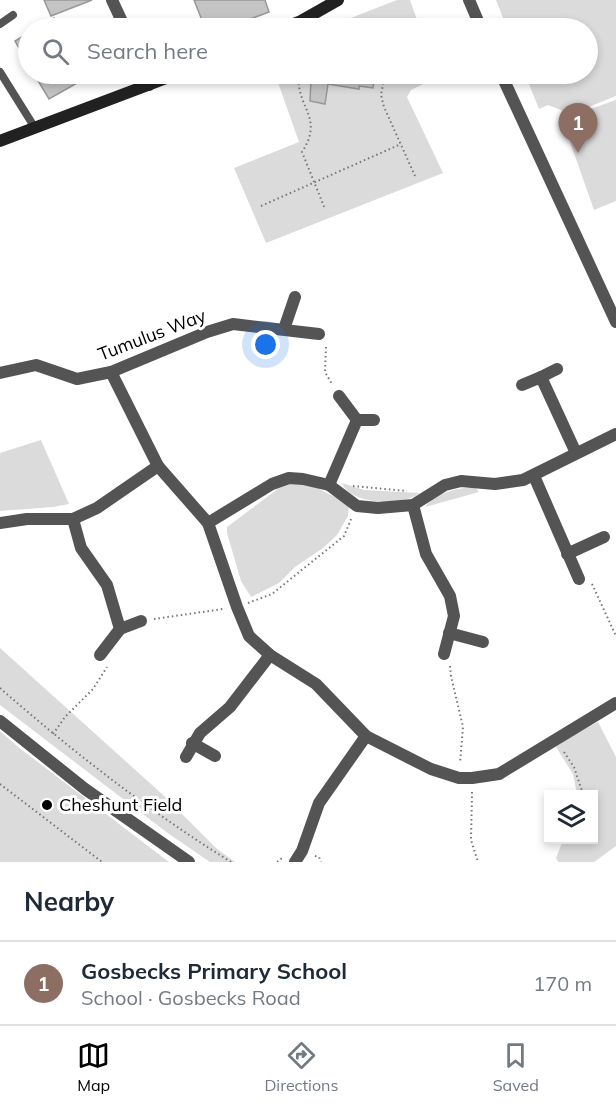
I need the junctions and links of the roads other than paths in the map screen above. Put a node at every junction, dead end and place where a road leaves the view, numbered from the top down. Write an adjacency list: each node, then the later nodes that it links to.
1 (112, 0): 5 (street)
2 (338, 0): 6 (main road)
3 (469, 0): 7 (street)
4 (13, 15): 8 (lane)
5 (120, 18)
6 (305, 18)
7 (477, 18)
8 (0, 24)
9 (0, 72): 12 (lane)
10 (136, 84): 12 (main road)
11 (506, 84): 15 (street)
12 (35, 128): 13 (main road)
13 (0, 141)
14 (295, 297): 16 (street)
15 (616, 322)
16 (284, 329): 17 (street, Tumulus Way); 19 (street, Tumulus Way)
17 (319, 333)
18 (557, 369): 21 (street)
19 (111, 372): 20 (street, Tumulus Way); 28 (street)
20 (0, 373)
21 (541, 377): 22 (street); 27 (street)
22 (522, 385)
23 (339, 396): 24 (street)
24 (357, 420): 25 (street); 30 (street)
25 (374, 420)
26 (616, 434): 27 (street)
27 (576, 453): 29 (street)
28 (158, 466): 32 (street); 34 (street)
29 (534, 476): 31 (street); 36 (street)
30 (331, 479): 31 (street); 34 (street)
31 (413, 505): 40 (street)
32 (73, 519): 33 (street); 39 (street)
33 (0, 523)
34 (208, 523): 44 (street)
35 (604, 537): 36 (street)
36 (567, 554): 37 (street)
37 (579, 579)
38 (141, 621): 39 (street)
39 (120, 628): 43 (street)
40 (449, 633): 41 (street); 42 (street)
41 (483, 642)
42 (444, 654)
43 (100, 655)
44 (270, 655): 47 (street); 48 (street)
45 (616, 703): 47 (street)
46 (0, 721): 52 (street)
47 (366, 736): 51 (street)
48 (192, 743): 49 (street); 50 (street)
49 (215, 756)
50 (186, 757)
51 (301, 858)
52 (189, 862)

